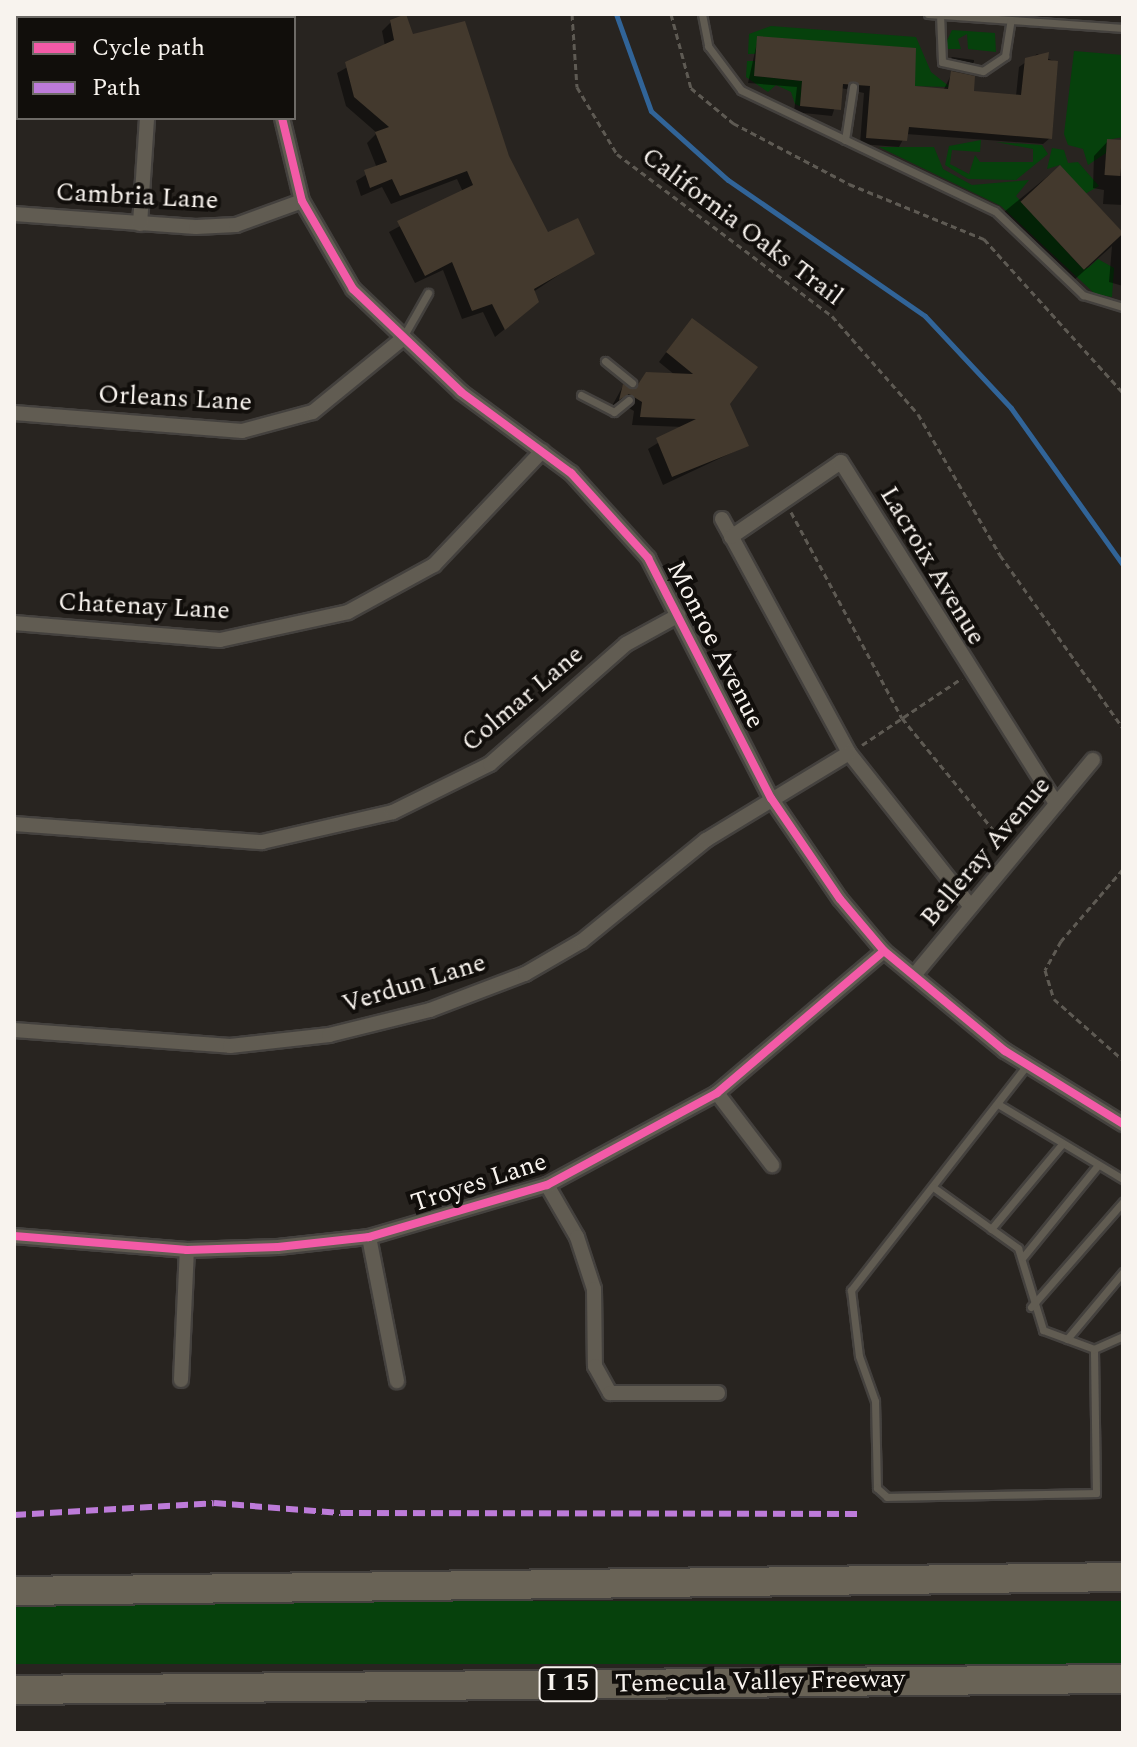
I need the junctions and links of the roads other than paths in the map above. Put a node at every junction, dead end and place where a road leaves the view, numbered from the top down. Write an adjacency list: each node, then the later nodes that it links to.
1 (702, 14): 9 (lane)
2 (928, 14): 3 (lane)
3 (940, 14): 4 (lane); 4 (lane)
4 (1011, 20): 5 (lane)
5 (1123, 28)
6 (853, 87): 9 (lane)
7 (147, 120): 12 (street)
8 (282, 120): 10 (street, Monroe Avenue)
9 (845, 140): 14 (lane)
10 (302, 201): 12 (street, Cambria Lane); 15 (street, Monroe Avenue)
11 (14, 214): 12 (street, Cambria Lane)
12 (140, 224)
13 (428, 293): 15 (lane)
14 (1123, 307)
15 (401, 340): 20 (street, Orleans Lane); 21 (street, Monroe Avenue)
16 (605, 361): 17 (lane)
17 (632, 383)
18 (581, 395): 19 (lane)
19 (629, 400)
20 (14, 413)
21 (542, 451): 24 (street, Monroe Avenue); 25 (street, Chatenay Lane)
22 (722, 519): 23 (street)
23 (731, 537): 26 (street); 29 (street, Lacroix Avenue)
24 (679, 615): 28 (street, Monroe Avenue); 30 (street, Colmar Lane)
25 (14, 623)
26 (849, 753): 28 (street, Verdun Lane); 31 (street)
27 (1093, 760): 29 (street, Belleray Avenue)
28 (771, 798): 32 (street, Monroe Avenue); 34 (street, Verdun Lane)
29 (1056, 804): 31 (street, Belleray Avenue)
30 (14, 824)
31 (971, 907): 33 (street, Belleray Avenue)
32 (884, 951): 33 (street, Monroe Avenue); 36 (street, Troyes Lane)
33 (916, 973): 35 (street, Monroe Avenue)
34 (14, 1030)
35 (1027, 1065): 37 (lane); 38 (street, Monroe Avenue)
36 (717, 1093): 40 (street); 43 (street, Troyes Lane)
37 (998, 1104): 39 (lane); 44 (lane)
38 (1123, 1124)
39 (1062, 1144): 41 (lane); 46 (lane)
40 (772, 1165)
41 (1098, 1165): 42 (lane); 50 (lane)
42 (1123, 1179)
43 (547, 1185): 48 (street, Troyes Lane); 58 (street)
44 (933, 1187): 46 (lane); 55 (lane)
45 (1123, 1202): 52 (lane)
46 (991, 1229): 50 (lane)
47 (14, 1236): 49 (street, Troyes Lane)
48 (369, 1237): 49 (street, Troyes Lane); 57 (street)
49 (187, 1250): 56 (street)
50 (1023, 1257): 52 (lane)
51 (1123, 1272): 54 (lane)
52 (1031, 1307): 54 (lane)
53 (1123, 1336): 55 (lane)
54 (1067, 1339): 55 (lane)
55 (1094, 1349)
56 (181, 1380)
57 (397, 1381)
58 (718, 1393)
59 (1123, 1577): 60 (highway)
60 (14, 1591)
61 (1123, 1679): 62 (highway, Temecula Valley Freeway / I 15)
62 (14, 1690)

